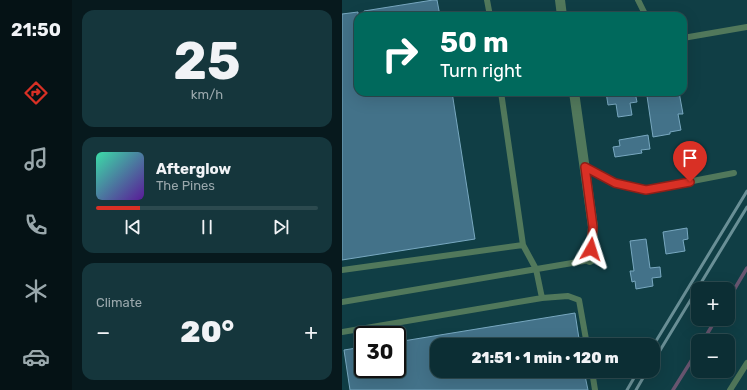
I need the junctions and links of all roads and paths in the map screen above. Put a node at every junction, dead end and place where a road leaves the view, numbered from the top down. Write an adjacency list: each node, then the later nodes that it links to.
1 (488, 0): 4 (lane)
2 (560, 0): 5 (street)
3 (638, 0): 6 (lane)
4 (490, 12)
5 (562, 12)
6 (644, 12)
7 (747, 27): 8 (lane)
8 (687, 37)
9 (502, 96): 13 (lane)
10 (575, 96): 11 (street)
11 (585, 167): 12 (lane); 14 (street)
12 (734, 173)
13 (523, 245): 15 (lane); 16 (lane)
14 (590, 260): 15 (lane)
15 (536, 269): 17 (lane); 18 (lane)
16 (342, 270)
17 (542, 298): 19 (lane); 20 (lane)
18 (342, 302)
19 (342, 332)
20 (586, 338)
21 (747, 363): 24 (lane)
22 (593, 378): 23 (lane)
23 (595, 390)
24 (730, 390)

